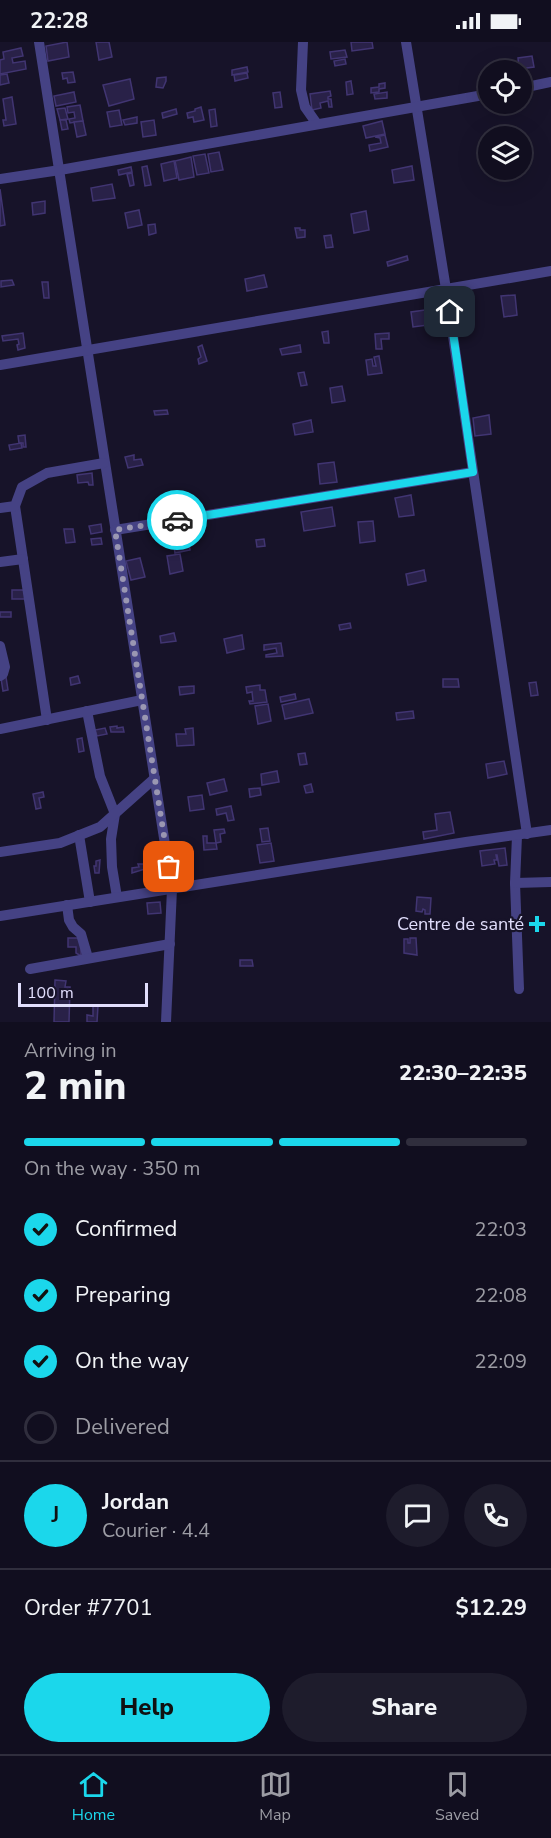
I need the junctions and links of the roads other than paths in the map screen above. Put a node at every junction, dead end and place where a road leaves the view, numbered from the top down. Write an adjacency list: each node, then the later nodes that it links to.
1 (39, 42): 9 (street)
2 (303, 42): 8 (street)
3 (406, 42): 7 (street)
4 (551, 82): 5 (street)
5 (532, 86)
6 (478, 96): 7 (street)
7 (418, 106): 8 (street); 12 (street)
8 (317, 124): 9 (street)
9 (60, 170): 10 (street); 13 (street)
10 (0, 179)
11 (551, 271): 12 (street)
12 (446, 289): 13 (street); 16 (street)
13 (87, 351): 14 (street); 15 (street)
14 (0, 365)
15 (104, 463): 17 (street); 19 (street)
16 (473, 472): 19 (street); 31 (street)
17 (15, 506): 18 (street); 20 (street)
18 (0, 508)
19 (115, 530): 24 (street)
20 (23, 559): 21 (street); 26 (street)
21 (0, 562)
22 (0, 646): 23 (street)
23 (0, 676)
24 (142, 700): 25 (street); 28 (street)
25 (87, 711): 26 (street); 29 (street)
26 (46, 720): 27 (street)
27 (0, 729)
28 (154, 778): 29 (street); 36 (street)
29 (115, 814): 32 (street); 37 (street)
30 (551, 830): 31 (street)
31 (522, 835): 35 (street); 36 (street)
32 (79, 836): 33 (street); 38 (street)
33 (0, 852)
34 (551, 882): 35 (street)
35 (515, 883): 44 (street)
36 (172, 889): 37 (street); 41 (street)
37 (117, 897): 38 (street)
38 (90, 902): 39 (street)
39 (68, 905): 40 (street); 42 (street)
40 (0, 916)
41 (170, 944): 42 (street); 45 (street)
42 (88, 958): 43 (street)
43 (30, 969)
44 (519, 989)
45 (166, 1022)

